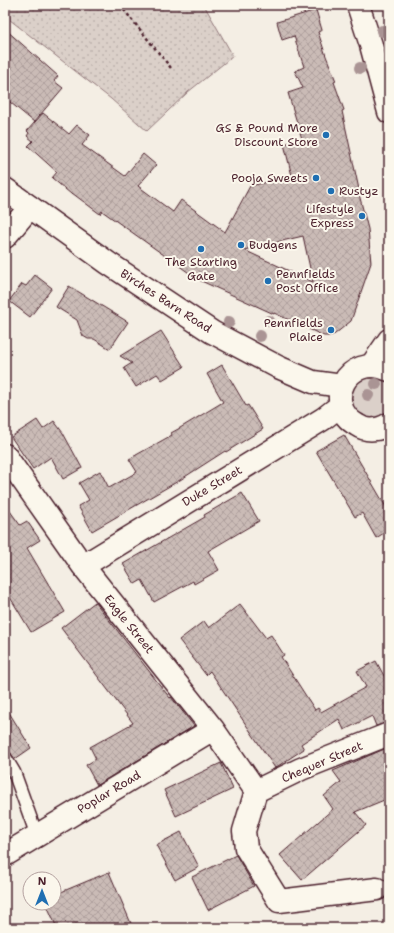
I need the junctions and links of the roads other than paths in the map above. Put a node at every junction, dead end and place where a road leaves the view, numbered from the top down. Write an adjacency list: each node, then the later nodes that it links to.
1 (358, 5): 2 (street)
2 (389, 112)
3 (5, 189): 4 (street, Birches Barn Road)
4 (30, 207): 5 (street); 8 (street, Birches Barn Road)
5 (5, 237)
6 (389, 340): 7 (street)
7 (380, 368): 8 (street)
8 (341, 396): 9 (street); 11 (street, Duke Street)
9 (389, 424)
10 (5, 455): 11 (street, Eagle Street)
11 (83, 566): 12 (street, Eagle Street)
12 (213, 729): 15 (street, Eagle Street); 16 (street, Poplar Road)
13 (389, 734): 15 (street, Chequer Street)
14 (5, 757): 16 (lane)
15 (256, 791): 18 (street)
16 (37, 836): 17 (street, Poplar Road)
17 (5, 855)
18 (377, 889)

